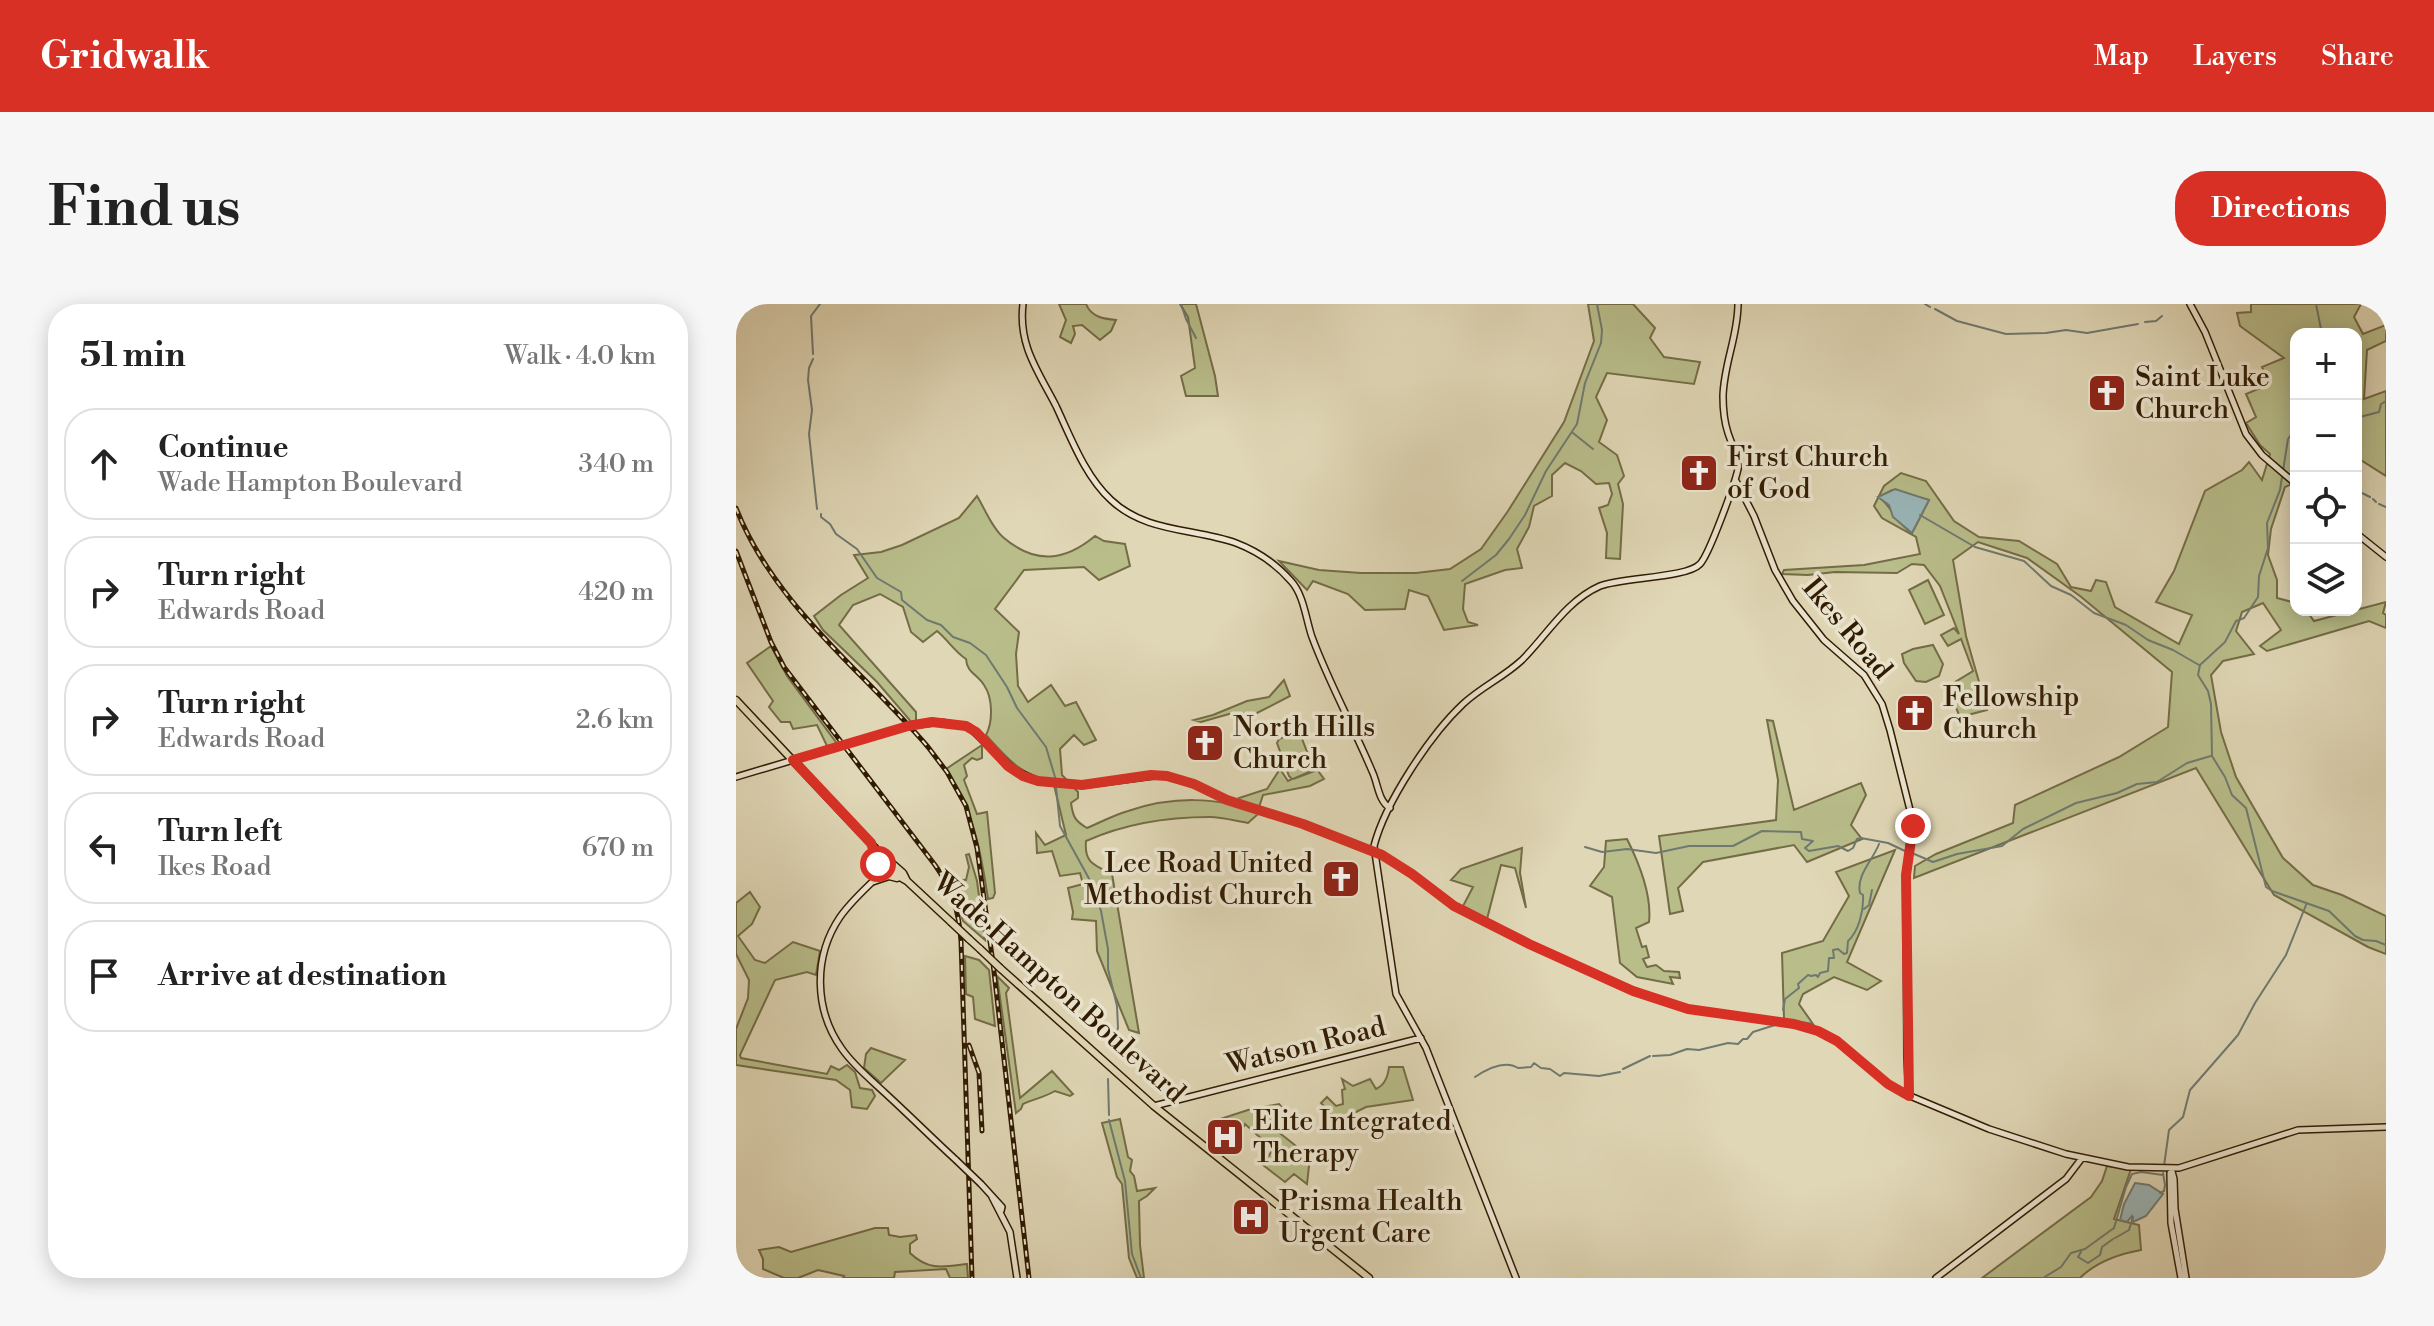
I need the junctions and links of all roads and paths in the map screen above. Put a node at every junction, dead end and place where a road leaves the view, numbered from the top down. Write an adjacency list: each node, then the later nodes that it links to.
1 (1023, 304): 11 (street)
2 (1738, 304): 5 (street)
3 (2190, 304): 4 (street)
4 (2290, 479)
5 (1736, 480): 11 (street); 18 (street, Ikes Road)
6 (2362, 538): 7 (street)
7 (2386, 557)
8 (736, 700): 9 (main road, Wade Hampton Boulevard)
9 (793, 760): 10 (street); 12 (main road, Wade Hampton Boulevard); 13 (street)
10 (736, 777)
11 (1390, 808): 13 (street)
12 (871, 843): 14 (main road, Wade Hampton Boulevard); 16 (main road)
13 (1373, 851): 17 (street); 18 (street)
14 (891, 864): 15 (main road, Wade Hampton Boulevard); 16 (street)
15 (903, 879): 16 (main road); 19 (main road, Wade Hampton Boulevard, bridge)
16 (874, 881): 23 (street, bridge)
17 (1421, 1038): 19 (street, Watson Road); 25 (street)
18 (1909, 1096): 21 (street)
19 (1154, 1106): 24 (main road, Wade Hampton Boulevard)
20 (2386, 1127): 22 (street)
21 (2082, 1158): 22 (street); 26 (street)
22 (2171, 1168): 27 (street)
23 (1017, 1278)
24 (1369, 1278)
25 (1516, 1278)
26 (1936, 1278)
27 (2184, 1278)

